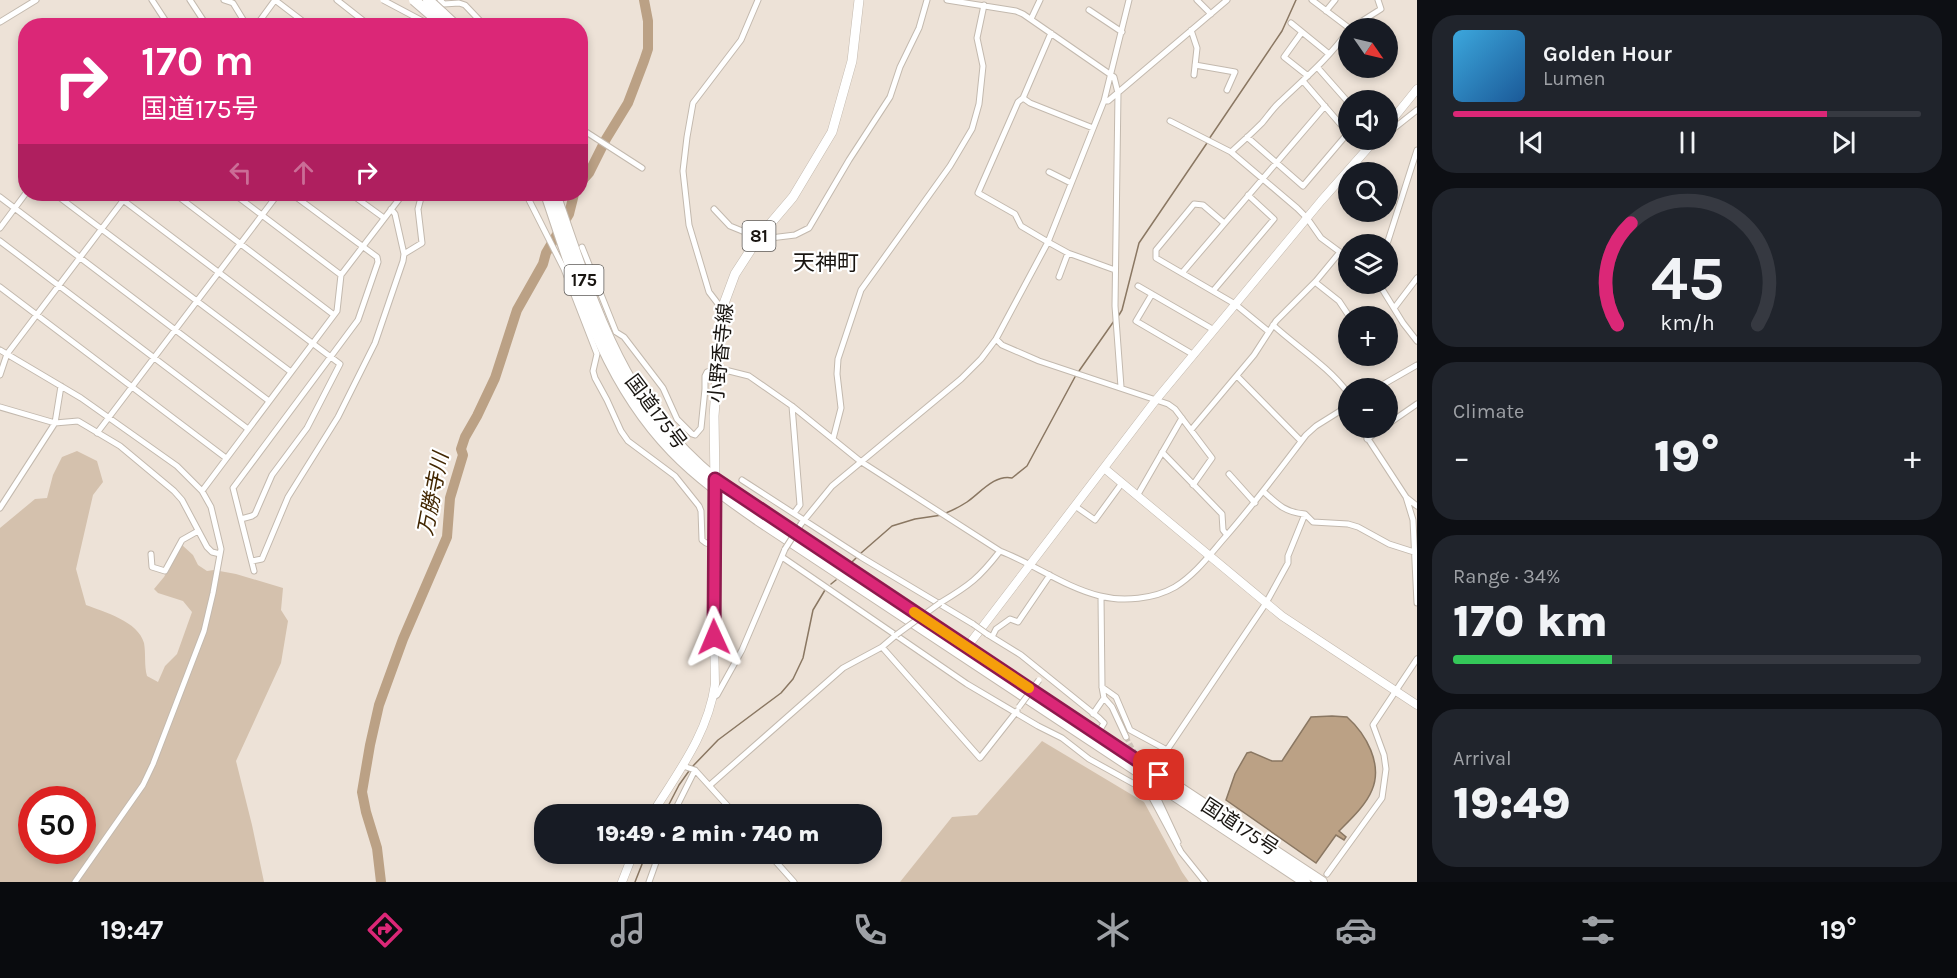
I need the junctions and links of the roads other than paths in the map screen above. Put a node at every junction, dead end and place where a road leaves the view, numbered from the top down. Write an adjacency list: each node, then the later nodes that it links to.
1 (36, 0): 36 (street)
2 (152, 0): 26 (street)
3 (190, 0): 27 (street)
4 (224, 0): 28 (street)
5 (275, 0): 29 (street); 30 (street)
6 (337, 0): 31 (street)
7 (383, 0): 25 (street, bridge)
8 (414, 0): 25 (highway, bridge)
9 (428, 0): 25 (highway, bridge)
10 (758, 0): 126 (street)
11 (859, 0): 99 (main road, 小野香寺線 / 81)
12 (927, 0): 99 (street)
13 (947, 0): 21 (street)
14 (1040, 0): 34 (street)
15 (1130, 0): 39 (street)
16 (1197, 0): 24 (street)
17 (1227, 0): 24 (street)
18 (1312, 0): 23 (street)
19 (1335, 0): 23 (street)
20 (1378, 0): 33 (street)
21 (984, 5): 34 (street); 165 (street)
22 (1089, 10): 39 (street)
23 (1326, 11): 35 (street)
24 (1211, 14): 38 (street)
25 (438, 16): 32 (street)
26 (164, 18)
27 (202, 18)
28 (242, 18)
29 (262, 18)
30 (299, 18)
31 (360, 18)
32 (477, 18)
33 (1367, 18)
34 (1030, 19): 41 (street)
35 (1338, 20)
36 (0, 22)
37 (1291, 23): 40 (street)
38 (1191, 30): 44 (street); 53 (street)
39 (1122, 32): 46 (street)
40 (1302, 32): 43 (street); 48 (street)
41 (1051, 33): 46 (street); 54 (street)
42 (1338, 47): 43 (street)
43 (1329, 54): 45 (street)
44 (1195, 65): 47 (street); 51 (street)
45 (1318, 68): 48 (street); 52 (street)
46 (1111, 73): 53 (street); 55 (street)
47 (1194, 75)
48 (1308, 76): 49 (street)
49 (1303, 81): 56 (street); 63 (street)
50 (1417, 89): 58 (street)
51 (1227, 90)
52 (1338, 91)
53 (1118, 93): 55 (street); 110 (street)
54 (1023, 98): 61 (street); 101 (street)
55 (1104, 101): 61 (street)
56 (1325, 106): 67 (street); 67 (street)
57 (1417, 110): 60 (street)
58 (1398, 113)
59 (1170, 121): 66 (street)
60 (1398, 125)
61 (1094, 128): 71 (street)
62 (588, 134): 68 (street)
63 (1247, 137): 66 (street); 67 (street)
64 (1366, 150): 94 (street)
65 (1417, 150): 98 (street)
66 (1231, 152): 70 (street)
67 (1276, 163): 70 (street)
68 (642, 168)
69 (1049, 172): 71 (street)
70 (1262, 179): 72 (street); 94 (street)
71 (1071, 183): 101 (street)
72 (1248, 195): 95 (street); 120 (street)
73 (0, 197): 88 (street)
74 (19, 201): 88 (street)
75 (64, 201): 97 (street)
76 (122, 201): 97 (street)
77 (124, 201): 111 (street)
78 (184, 201): 102 (street)
79 (243, 201): 92 (street)
80 (273, 201): 92 (street)
81 (301, 201): 103 (street)
82 (361, 201): 93 (street)
83 (397, 201): 89 (street)
84 (420, 201): 107 (street)
85 (530, 201): 191 (street)
86 (550, 201): 91 (highway, 国道175号 / 175)
87 (555, 201): 91 (highway, 国道175号 / 175)
88 (14, 207): 96 (street); 109 (street)
89 (391, 209): 93 (street); 107 (street)
90 (714, 209): 99 (street)
91 (556, 210): 175 (highway, 国道175号 / 175)
92 (262, 215): 102 (street); 113 (street)
93 (384, 218): 103 (street)
94 (1307, 218): 105 (street); 123 (street)
95 (1224, 223): 112 (street); 112 (street)
96 (0, 228)
97 (102, 229): 109 (street); 122 (street)
98 (1390, 234)
99 (759, 237): 126 (main road, 小野香寺線 / 81)
100 (0, 241): 117 (street)
101 (1048, 242): 106 (street); 134 (street)
102 (240, 243): 111 (street); 129 (street)
103 (363, 247): 113 (street); 140 (street)
104 (582, 247): 143 (street)
105 (1338, 251)
106 (1068, 253): 110 (street); 114 (street)
107 (404, 254): 198 (street)
108 (1338, 254): 116 (street)
109 (80, 258): 117 (street); 131 (street)
110 (1115, 270): 151 (street)
111 (218, 272): 122 (street); 136 (street)
112 (1182, 273): 120 (street)
113 (341, 275): 129 (street)
114 (1059, 277)
115 (1417, 278): 125 (street)
116 (1315, 282): 124 (street); 130 (street)
117 (59, 286): 128 (street); 141 (street)
118 (1138, 286): 121 (street)
119 (0, 287): 128 (street)
120 (1213, 291): 123 (street)
121 (1152, 294): 132 (street); 139 (street)
122 (197, 301): 131 (street); 144 (street)
123 (1235, 304): 132 (street); 133 (street)
124 (1342, 306)
125 (1396, 306)
126 (722, 309): 143 (main road, 小野香寺線 / 81)
127 (1398, 313): 135 (street)
128 (37, 315): 138 (street); 150 (street)
129 (334, 315): 136 (street)
130 (1273, 325): 133 (street); 148 (street)
131 (175, 329): 141 (street); 152 (street)
132 (1214, 330): 139 (street)
133 (1268, 331): 146 (street)
134 (996, 339): 151 (street); 170 (street)
135 (1417, 340)
136 (313, 343): 140 (street); 144 (street)
137 (0, 350): 138 (street)
138 (7, 354): 145 (street); 149 (street)
139 (1194, 355): 153 (street)
140 (331, 356): 187 (street); 187 (street)
141 (154, 358): 150 (street); 162 (street)
142 (1417, 365): 147 (street)
143 (717, 368): 155 (street); 175 (main road, 小野香寺線 / 81)
144 (291, 372): 152 (street)
145 (0, 375)
146 (1237, 376): 163 (street); 167 (street)
147 (1394, 378)
148 (1338, 380)
149 (61, 386): 159 (street); 161 (street)
150 (132, 387): 159 (street); 169 (street)
151 (1121, 387): 153 (street)
152 (270, 400): 162 (street)
153 (1155, 401): 160 (street); 171 (street)
154 (1417, 404): 158 (street)
155 (792, 406): 165 (street); 185 (street)
156 (0, 408): 161 (street)
157 (1338, 412): 167 (street)
158 (1398, 417)
159 (108, 418): 164 (street); 177 (street)
160 (1182, 418): 163 (street); 168 (street)
161 (55, 423): 164 (street); 184 (street)
162 (248, 429): 169 (street)
163 (1191, 430): 176 (street)
164 (97, 433): 189 (street)
165 (833, 439): 170 (street)
166 (1367, 439): 180 (street)
167 (1301, 441): 178 (street)
168 (1162, 452): 176 (street); 179 (street)
169 (226, 458): 177 (street)
170 (860, 461): 188 (street); 192 (street)
171 (1104, 468): 174 (street); 182 (street)
172 (1229, 474): 181 (street)
173 (742, 480): 185 (street)
174 (1122, 483): 179 (street); 182 (street)
175 (715, 484): 191 (street); 209 (highway, 国道175号 / 175)
176 (1193, 485): 190 (street)
177 (202, 491): 195 (street)
178 (1264, 492): 181 (street); 186 (street)
179 (1137, 496): 197 (street)
180 (1406, 497): 183 (street); 193 (street)
181 (1255, 502): 190 (street)
182 (1075, 506): 199 (street)
183 (1417, 506)
184 (0, 508)
185 (795, 513): 188 (street)
186 (1305, 514): 193 (street); 204 (street)
187 (241, 519): 198 (street)
188 (802, 521): 196 (street, bridge); 203 (street)
189 (198, 531): 194 (street); 195 (street)
190 (1227, 535): 197 (street)
191 (713, 545): 214 (street)
192 (1000, 551): 199 (street); 203 (street)
193 (1414, 552): 205 (street)
194 (151, 554)
195 (220, 554): 236 (street)
196 (782, 556): 206 (street); 214 (street)
197 (1209, 556): 202 (street); 204 (street)
198 (252, 561): 200 (street)
199 (1029, 564): 201 (street); 209 (street)
200 (254, 570)
201 (1050, 575): 202 (street); 207 (street)
202 (1101, 597): 212 (street)
203 (940, 603): 206 (street, bridge); 207 (street, bridge)
204 (1266, 603): 212 (street); 213 (street)
205 (1417, 603)
206 (896, 635): 208 (street); 217 (street)
207 (990, 635): 211 (street)
208 (882, 647): 217 (street); 224 (street)
209 (964, 651): 219 (highway, 国道175号 / 175); 223 (highway, 国道175号 / 175)
210 (1417, 659): 213 (street)
211 (1043, 674): 217 (street, bridge); 218 (street)
212 (1102, 687): 215 (street)
213 (1396, 691): 216 (street); 230 (street)
214 (713, 697): 221 (street)
215 (1104, 699): 218 (street); 220 (street)
216 (1417, 705)
217 (1018, 710): 225 (street)
218 (1093, 714): 219 (street)
219 (1098, 733): 235 (highway, 国道175号 / 175)
220 (1126, 737)
221 (683, 766): 222 (street); 227 (street)
222 (695, 770): 224 (street); 228 (street)
223 (1143, 774): 225 (street); 241 (highway, 国道175号 / 175)
224 (710, 785): 229 (street)
225 (1137, 785): 231 (street)
226 (1157, 797): 231 (street)
227 (658, 804)
228 (678, 804)
229 (726, 804)
230 (1344, 849): 235 (street); 235 (street)
231 (1180, 852): 240 (street)
232 (629, 864): 237 (street)
233 (655, 864): 238 (street)
234 (777, 864): 239 (street)
235 (1324, 880)
236 (75, 882)
237 (622, 882)
238 (649, 882)
239 (794, 882)
240 (1205, 882)
241 (1305, 882)

